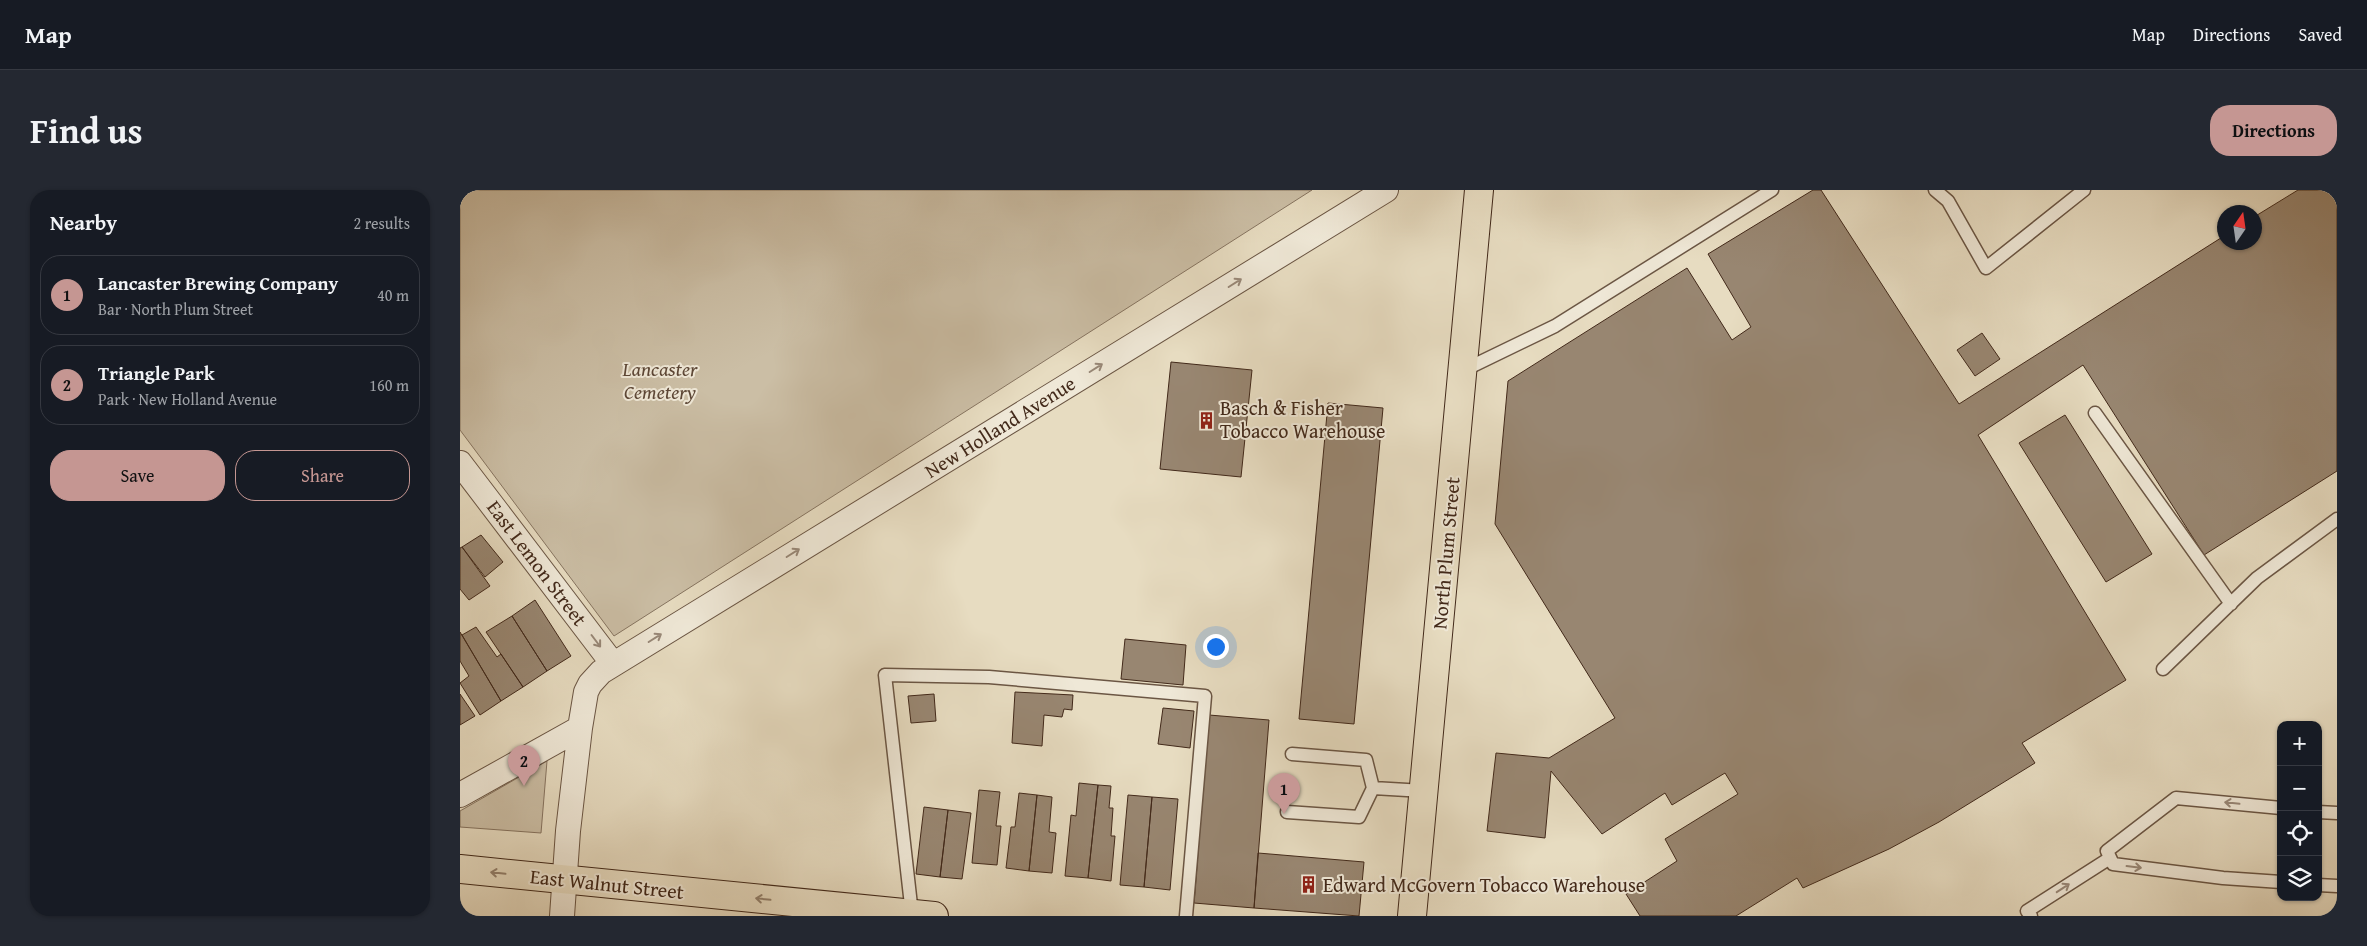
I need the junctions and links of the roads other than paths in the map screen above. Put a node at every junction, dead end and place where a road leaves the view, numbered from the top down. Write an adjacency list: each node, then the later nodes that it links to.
1 (1386, 190): 11 (street, New Holland Avenue, one-way to 1)
2 (1479, 190): 6 (main road, North Plum Street)
3 (1772, 190): 6 (lane)
4 (1935, 190): 5 (lane)
5 (2084, 190)
6 (1462, 371): 16 (main road, North Plum Street)
7 (2095, 414): 10 (lane)
8 (460, 463): 11 (street, East Lemon Street, one-way to 11)
9 (2337, 519): 10 (lane)
10 (2231, 604): 12 (lane)
11 (613, 664): 13 (street, New Holland Avenue)
12 (2163, 669)
13 (580, 728): 17 (street); 24 (street, New Holland Avenue)
14 (1292, 754): 15 (lane)
15 (1373, 788): 16 (lane); 19 (lane)
16 (1424, 791): 31 (main road, North Plum Street)
17 (460, 795)
18 (2277, 808): 22 (lane, one-way to 22)
19 (1287, 812)
20 (2322, 812): 21 (lane)
21 (2337, 813)
22 (2110, 858): 25 (lane, one-way to 25); 32 (lane, one-way to 22)
23 (460, 870): 24 (main road, East Walnut Street, one-way to 23)
24 (564, 880): 28 (main road, East Walnut Street, one-way to 24); 29 (street, New Holland Avenue)
25 (2277, 882)
26 (2322, 885): 27 (lane)
27 (2337, 886)
28 (923, 915): 30 (lane)
29 (562, 916)
30 (1186, 916)
31 (1412, 916)
32 (2031, 916)

